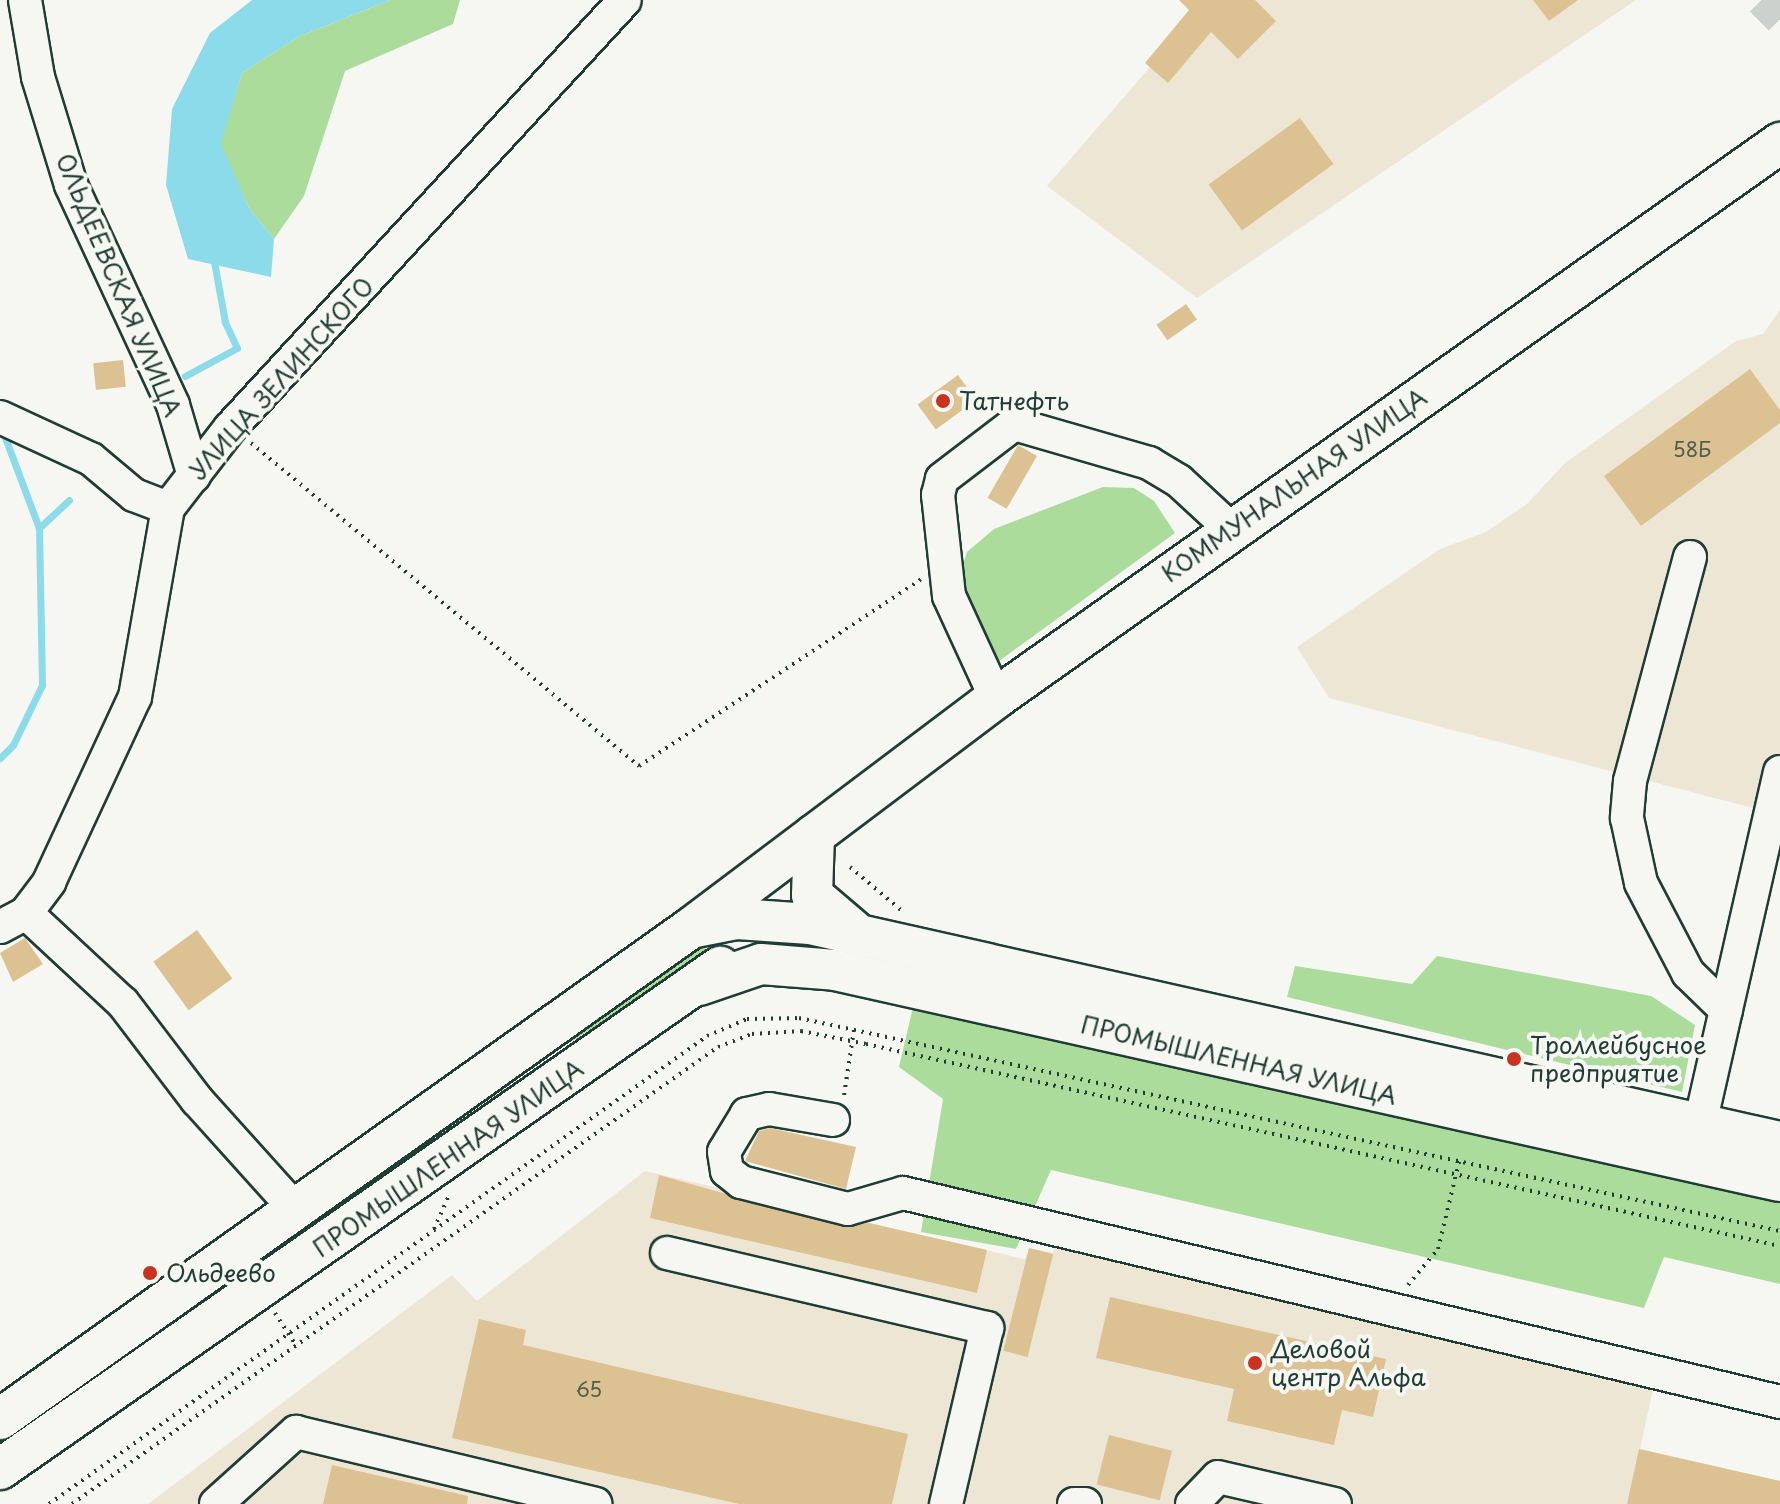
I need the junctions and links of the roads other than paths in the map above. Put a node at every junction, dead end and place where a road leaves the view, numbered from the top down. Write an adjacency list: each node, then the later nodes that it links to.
1 (25, 0): 5 (street, ОЛЬДЕЕВСКАЯ УЛИЦА)
2 (625, 0): 5 (street, УЛИЦА ЗЕЛИНСКОГО)
3 (1780, 143): 7 (main road, КОММУНАЛЬНАЯ УЛИЦА)
4 (0, 417): 6 (street)
5 (194, 476): 6 (street, УЛИЦА ЗЕЛИНСКОГО)
6 (168, 508): 13 (street, УЛИЦА ЗЕЛИНСКОГО)
7 (1231, 529): 9 (main road, КОММУНАЛЬНАЯ УЛИЦА); 9 (street)
8 (1690, 557): 18 (street)
9 (996, 698): 11 (main road, КОММУНАЛЬНАЯ УЛИЦА)
10 (1780, 772): 18 (street)
11 (814, 835): 12 (main road, ПРОМЫШЛЕННАЯ УЛИЦА); 14 (main road, ПРОМЫШЛЕННАЯ УЛИЦА); 15 (main road, ПРОМЫШЛЕННАЯ УЛИЦА)
12 (768, 918): 14 (main road, ПРОМЫШЛЕННАЯ УЛИЦА); 15 (main road, ПРОМЫШЛЕННАЯ УЛИЦА); 16 (main road); 17 (main road, ПРОМЫШЛЕННАЯ УЛИЦА)
13 (13, 920): 23 (street)
14 (691, 928): 23 (main road, ПРОМЫШЛЕННАЯ УЛИЦА)
15 (868, 936): 21 (main road, ПРОМЫШЛЕННАЯ УЛИЦА)
16 (787, 962): 17 (main road, ПРОМЫШЛЕННАЯ УЛИЦА); 21 (main road, ПРОМЫШЛЕННАЯ УЛИЦА)
17 (699, 985): 24 (main road, ПРОМЫШЛЕННАЯ УЛИЦА)
18 (1726, 1010): 21 (street)
19 (839, 1107): 26 (street)
20 (1780, 1142): 21 (main road, ПРОМЫШЛЕННАЯ УЛИЦА)
21 (1696, 1143): 22 (main road, ПРОМЫШЛЕННАЯ УЛИЦА)
22 (1780, 1181)
23 (296, 1210): 24 (main road); 27 (main road, ПРОМЫШЛЕННАЯ УЛИЦА)
24 (320, 1246): 28 (main road, ПРОМЫШЛЕННАЯ УЛИЦА)
25 (667, 1253): 31 (street)
26 (1780, 1402)
27 (0, 1419)
28 (0, 1469)
29 (216, 1504): 30 (street)
30 (595, 1504)
31 (946, 1504)
32 (1074, 1504): 33 (street)
33 (1085, 1504)
34 (1192, 1504): 35 (street)
35 (1335, 1504)

